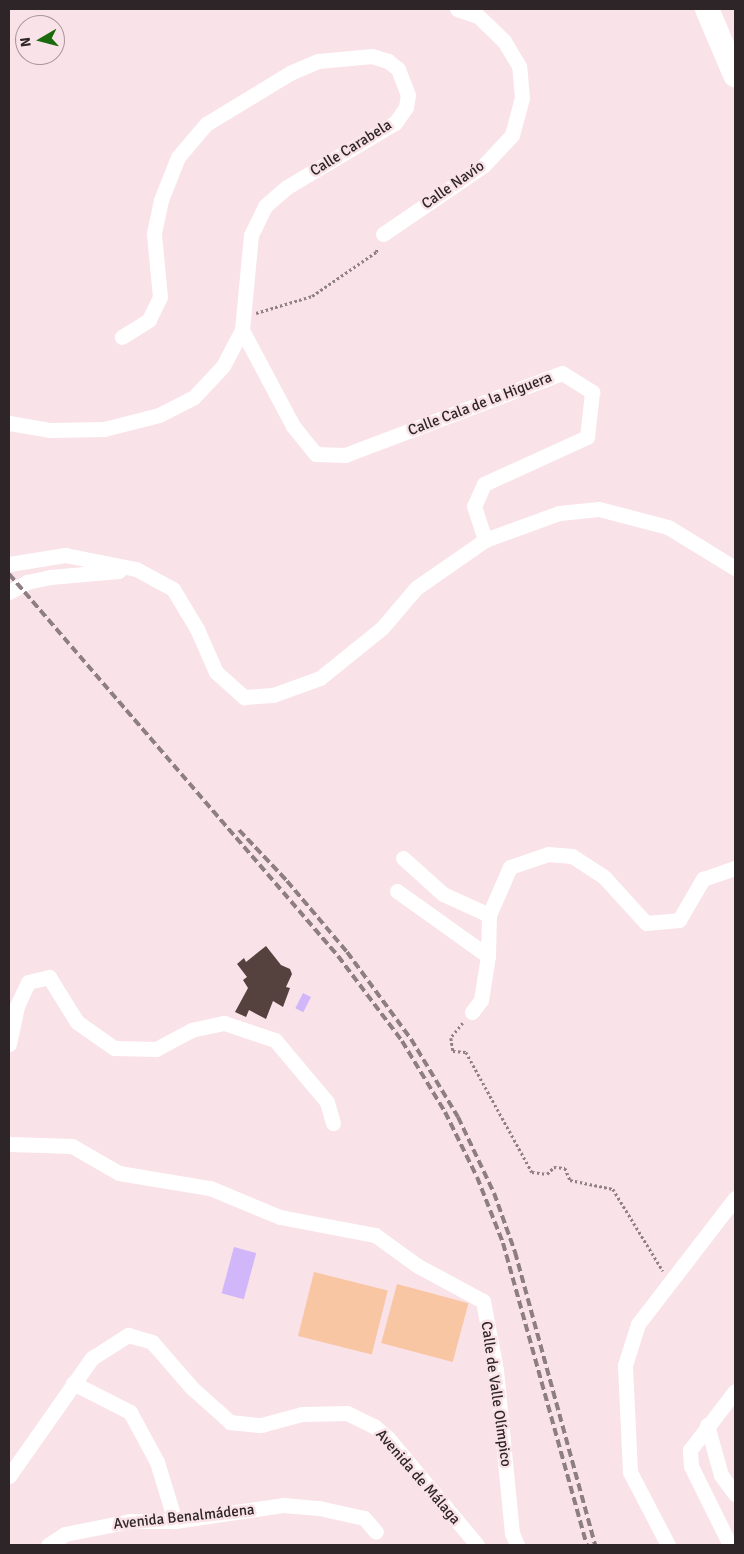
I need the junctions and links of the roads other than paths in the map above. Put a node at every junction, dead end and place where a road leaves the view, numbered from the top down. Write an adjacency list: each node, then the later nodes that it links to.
1 (457, 9): 4 (street, Calle Navío)
2 (707, 9): 3 (main road)
3 (735, 75)
4 (384, 234)
5 (242, 330): 6 (street, Calle Carabela); 7 (street, Calle Carabela); 8 (street, Calle Cala de la Higuera)
6 (122, 337)
7 (9, 423)
8 (485, 540): 10 (street); 11 (street)
9 (9, 564): 11 (street)
10 (735, 568)
11 (136, 569): 12 (street)
12 (9, 592)
13 (403, 858): 16 (street)
14 (735, 868): 16 (street)
15 (397, 891): 17 (street)
16 (490, 915): 17 (street)
17 (488, 956): 18 (street)
18 (472, 1012)
19 (9, 1044): 20 (street)
20 (333, 1123)
21 (9, 1144): 32 (street, Calle de Valle Olímpico)
22 (735, 1198): 33 (street)
23 (73, 1383): 26 (street, Avenida de Málaga); 28 (street); 31 (street, Avenida de Málaga)
24 (735, 1391): 25 (street)
25 (707, 1425): 27 (street); 34 (street)
26 (9, 1475)
27 (735, 1494)
28 (175, 1520): 29 (street, Avenida Benalmádena); 30 (street, Avenida Benalmádena)
29 (376, 1532)
30 (48, 1545)
31 (477, 1545)
32 (517, 1545)
33 (668, 1545)
34 (730, 1545)

